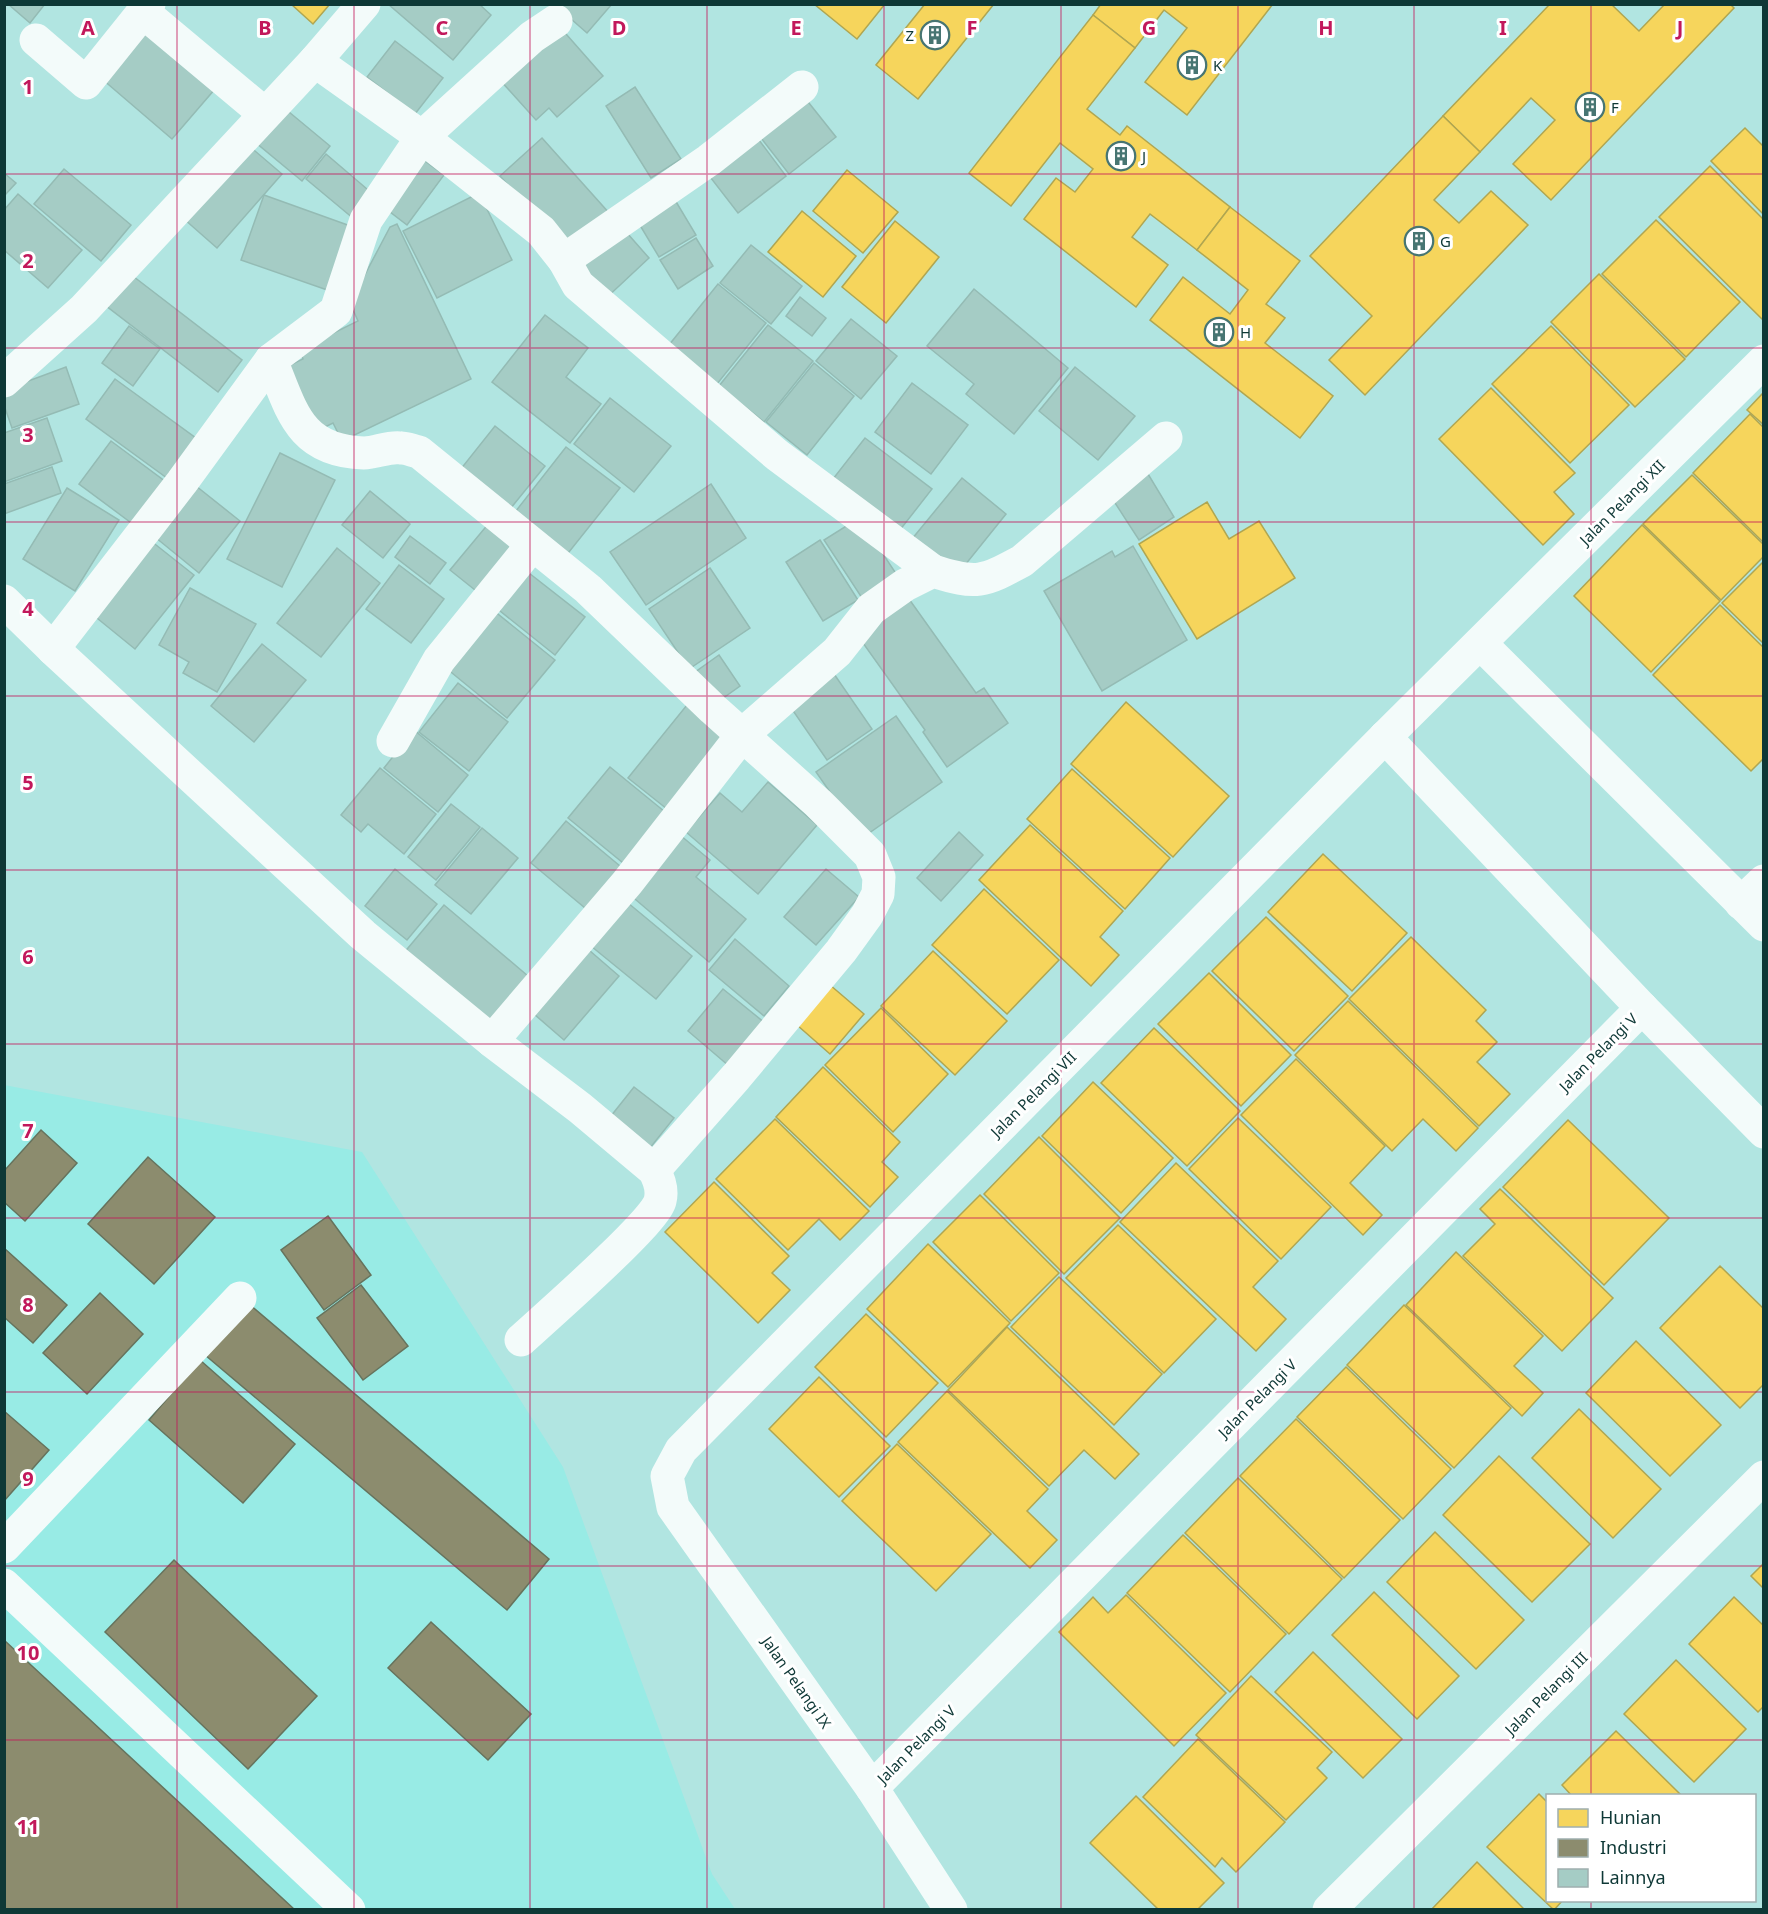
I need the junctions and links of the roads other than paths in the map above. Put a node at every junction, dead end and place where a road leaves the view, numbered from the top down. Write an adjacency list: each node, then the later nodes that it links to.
1 (364, 4): 5 (street)
2 (146, 8): 4 (street); 7 (street)
3 (556, 21): 8 (street)
4 (36, 40)
5 (315, 61): 7 (street); 8 (street)
6 (802, 87): 9 (street)
7 (265, 114): 12 (street)
8 (422, 137): 9 (street); 10 (street)
9 (564, 260): 15 (street)
10 (271, 360): 14 (street); 18 (street)
11 (1764, 361): 17 (street, Jalan Pelangi XII)
12 (4, 381)
13 (1166, 438): 15 (street)
14 (532, 545): 19 (street); 21 (street)
15 (933, 572): 19 (street)
16 (4, 601): 18 (street)
17 (1481, 644): 20 (street, Jalan Pelangi XII); 22 (street)
18 (53, 649): 24 (street)
19 (743, 734): 24 (street); 26 (street)
20 (1385, 737): 23 (street); 29 (street, Jalan Pelangi VII)
21 (393, 741)
22 (1756, 903)
23 (1642, 1008): 25 (street); 33 (street, Jalan Pelangi V)
24 (492, 1041): 26 (street)
25 (1764, 1131)
26 (654, 1170): 28 (street)
27 (240, 1298): 31 (street)
28 (521, 1340)
29 (681, 1450): 33 (street, Jalan Pelangi IX)
30 (1764, 1477): 36 (street, Jalan Pelangi III)
31 (4, 1547)
32 (4, 1585): 34 (street)
33 (872, 1788): 35 (street, Jalan Pelangi IX)
34 (348, 1910)
35 (951, 1910)
36 (1329, 1910)

